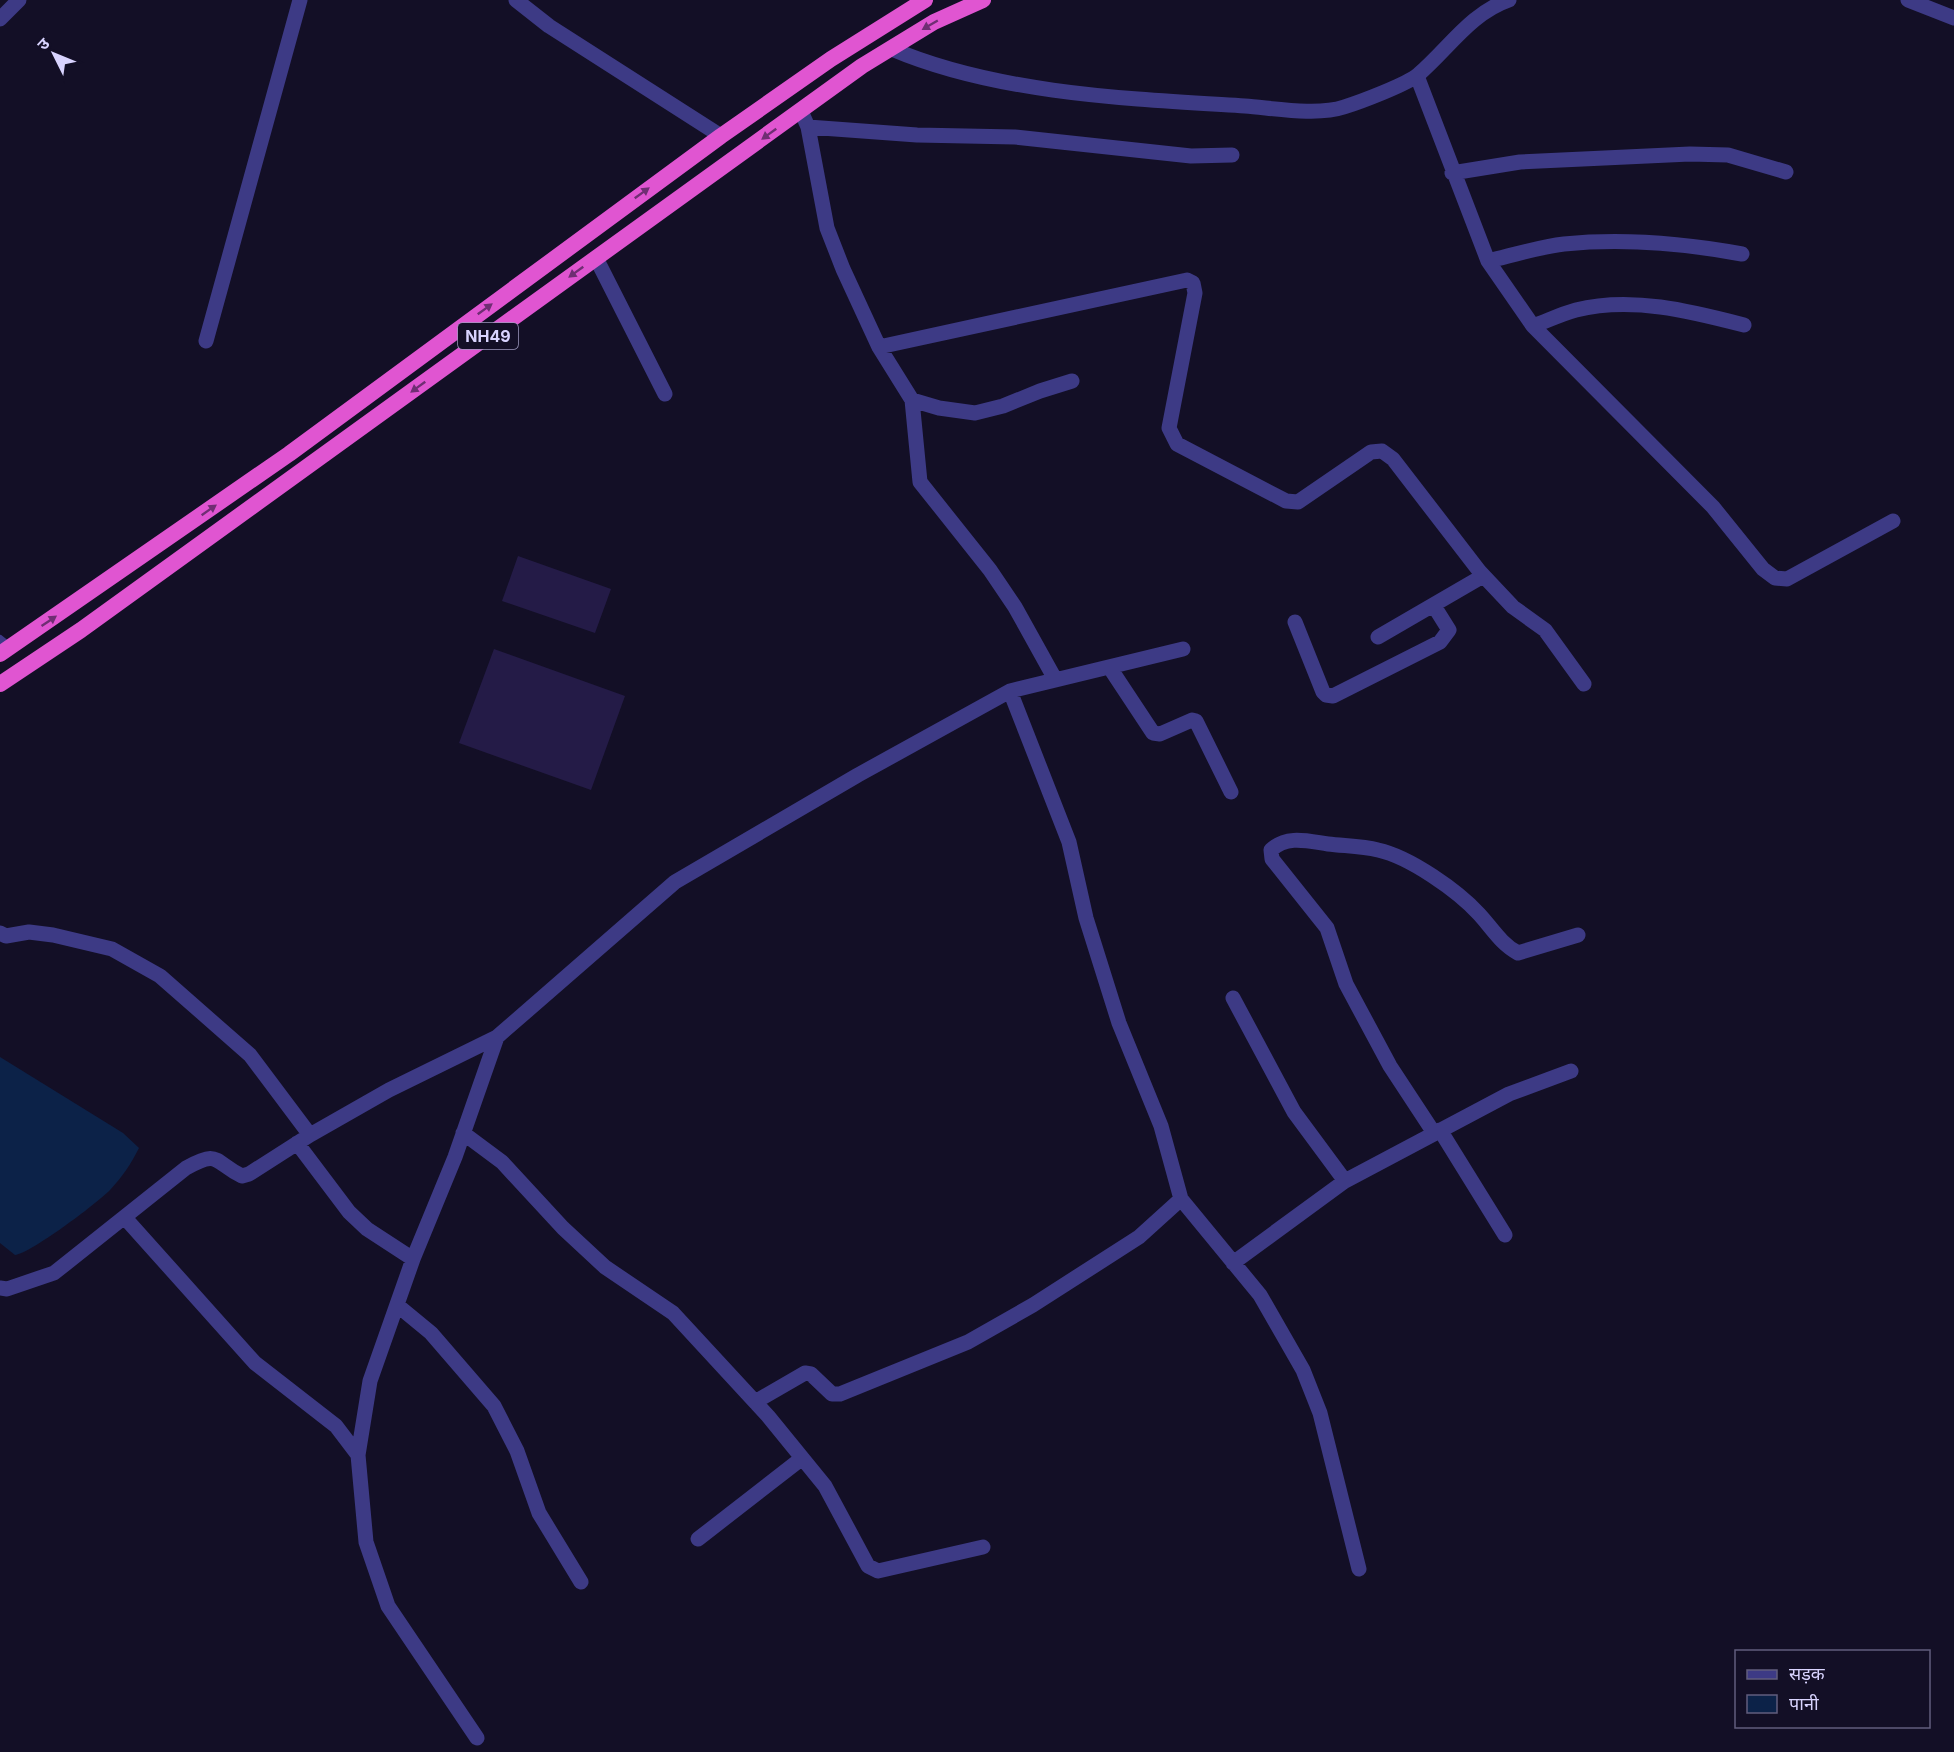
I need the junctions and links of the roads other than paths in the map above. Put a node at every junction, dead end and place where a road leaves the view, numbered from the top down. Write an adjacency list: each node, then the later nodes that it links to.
1 (300, 0): 23 (street)
2 (516, 0): 14 (street)
3 (925, 0): 14 (highway, NH49)
4 (983, 0): 10 (highway, NH49, one-way to 10)
5 (1509, 0): 11 (street)
6 (1908, 0): 8 (street)
7 (15, 1): 9 (street)
8 (1954, 18)
9 (0, 19)
10 (892, 49): 11 (street); 12 (highway, NH49)
11 (1417, 76): 17 (street)
12 (801, 111): 13 (street); 19 (highway, NH49, one-way to 19)
13 (808, 127): 15 (street); 24 (street)
14 (721, 136): 33 (highway, NH49, one-way to 14)
15 (1232, 155)
16 (1786, 172): 17 (street)
17 (1452, 173): 20 (street)
18 (1742, 254): 20 (street)
19 (596, 258): 26 (street); 37 (highway, NH49, one-way to 37)
20 (1488, 261): 22 (street)
21 (1744, 325): 22 (street)
22 (1533, 326): 28 (street)
23 (206, 341)
24 (879, 347): 27 (street); 29 (street)
25 (1072, 381): 27 (street)
26 (665, 394)
27 (912, 400): 36 (street)
28 (1893, 521)
29 (1483, 576): 30 (street); 38 (street)
30 (1434, 606): 31 (street); 32 (street)
31 (1295, 622)
32 (1378, 637)
33 (4, 646)
34 (1183, 649): 35 (street)
35 (1110, 668): 36 (street); 40 (street)
36 (1055, 680): 39 (street)
37 (0, 684)
38 (1584, 684)
39 (1010, 691): 44 (street); 50 (street)
40 (1232, 792)
41 (0, 933): 48 (street)
42 (1578, 935): 46 (street)
43 (1233, 998): 49 (street)
44 (497, 1037): 47 (street); 48 (street)
45 (1571, 1071): 46 (street)
46 (1437, 1132): 49 (street); 52 (street)
47 (463, 1133): 53 (street); 57 (street)
48 (303, 1139): 51 (street); 53 (street)
49 (1345, 1181): 54 (street)
50 (1181, 1199): 54 (street); 57 (street)
51 (126, 1219): 55 (street); 58 (street)
52 (1505, 1235)
53 (413, 1259): 56 (street)
54 (1233, 1263): 62 (street)
55 (0, 1288)
56 (397, 1305): 58 (street); 63 (street)
57 (755, 1402): 59 (street)
58 (358, 1455): 64 (street)
59 (801, 1459): 60 (street); 61 (street)
60 (698, 1539)
61 (983, 1547)
62 (1359, 1569)
63 (581, 1582)
64 (477, 1738)

